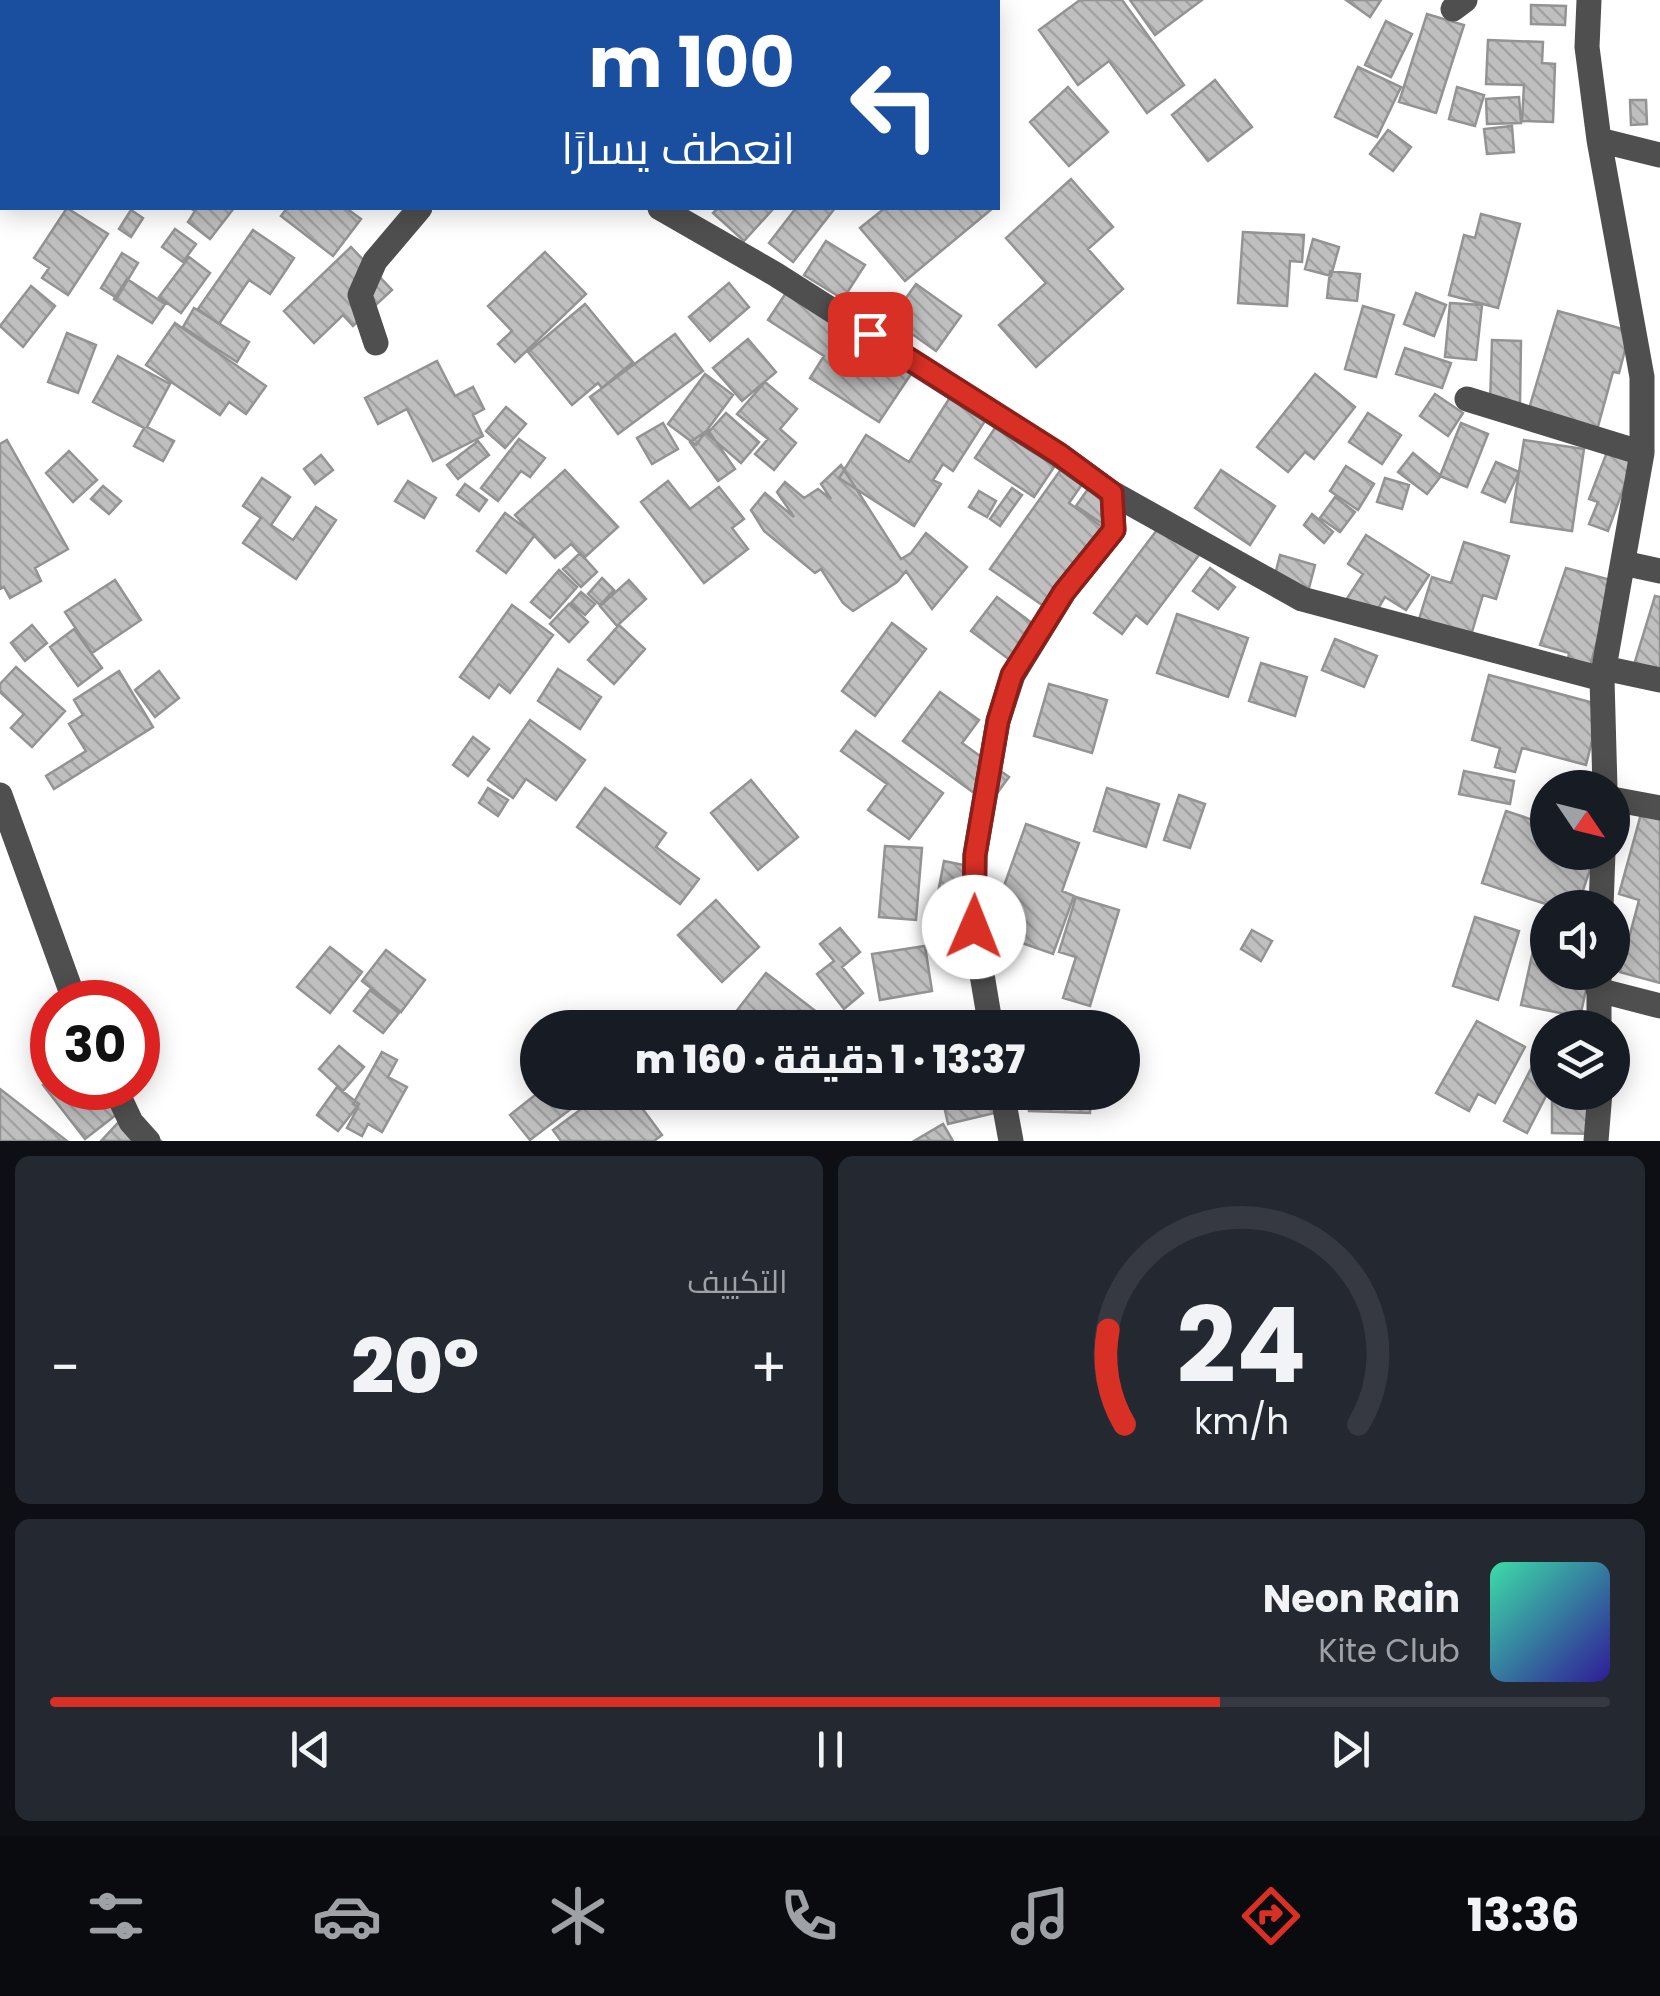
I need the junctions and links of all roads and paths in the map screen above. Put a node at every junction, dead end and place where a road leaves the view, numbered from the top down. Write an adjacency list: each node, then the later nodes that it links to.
1 (1589, 0): 2 (street)
2 (1599, 140): 3 (street); 7 (street)
3 (1660, 155)
4 (418, 210): 6 (street)
5 (664, 210): 10 (street)
6 (376, 343)
7 (1651, 378): 9 (street)
8 (1467, 399): 9 (street)
9 (1642, 453): 11 (street)
10 (1112, 493): 13 (street); 22 (street)
11 (1623, 563): 12 (street); 13 (street)
12 (1660, 571)
13 (1604, 674): 14 (street); 15 (street)
14 (1660, 680)
15 (1605, 770)
16 (0, 795): 19 (street)
17 (1630, 802): 18 (street)
18 (1660, 808)
19 (67, 980)
20 (1619, 990): 21 (street)
21 (1660, 1006)
22 (988, 1010)
23 (125, 1110): 26 (street)
24 (1005, 1110): 27 (street)
25 (1599, 1110): 28 (street)
26 (148, 1141)
27 (1010, 1141)
28 (1596, 1141)

